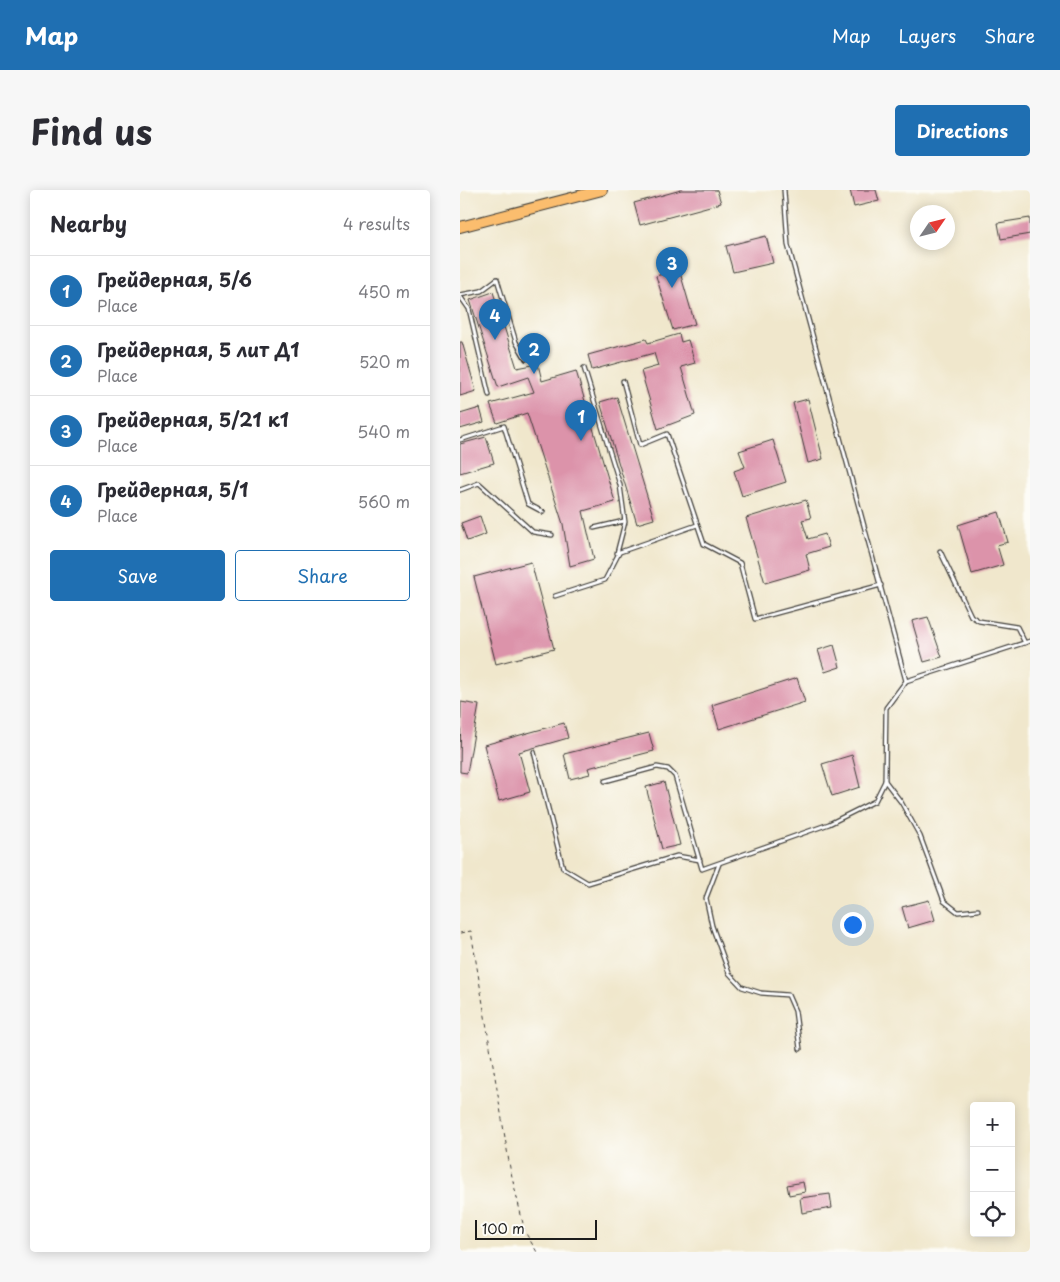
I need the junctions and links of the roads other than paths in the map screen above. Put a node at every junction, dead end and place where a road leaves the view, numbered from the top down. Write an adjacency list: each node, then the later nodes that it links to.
1 (602, 190): 3 (main road)
2 (784, 190): 18 (lane)
3 (460, 227)
4 (460, 295): 5 (lane); 8 (lane)
5 (526, 359)
6 (584, 368): 12 (lane)
7 (623, 381): 13 (lane)
8 (489, 395)
9 (460, 440): 11 (lane)
10 (460, 490): 15 (lane)
11 (543, 512)
12 (624, 521): 14 (lane); 17 (lane)
13 (698, 525): 17 (lane); 18 (lane)
14 (594, 528)
15 (552, 535)
16 (940, 551): 21 (lane)
17 (620, 552): 19 (lane)
18 (880, 585): 22 (lane)
19 (555, 596)
20 (1030, 641): 21 (lane)
21 (1024, 643): 22 (lane)
22 (906, 680): 24 (lane)
23 (534, 752): 26 (lane)
24 (885, 781): 27 (lane); 28 (lane)
25 (605, 782): 26 (lane)
26 (700, 860): 27 (lane)
27 (719, 863): 29 (lane)
28 (978, 910)
29 (800, 1049)

